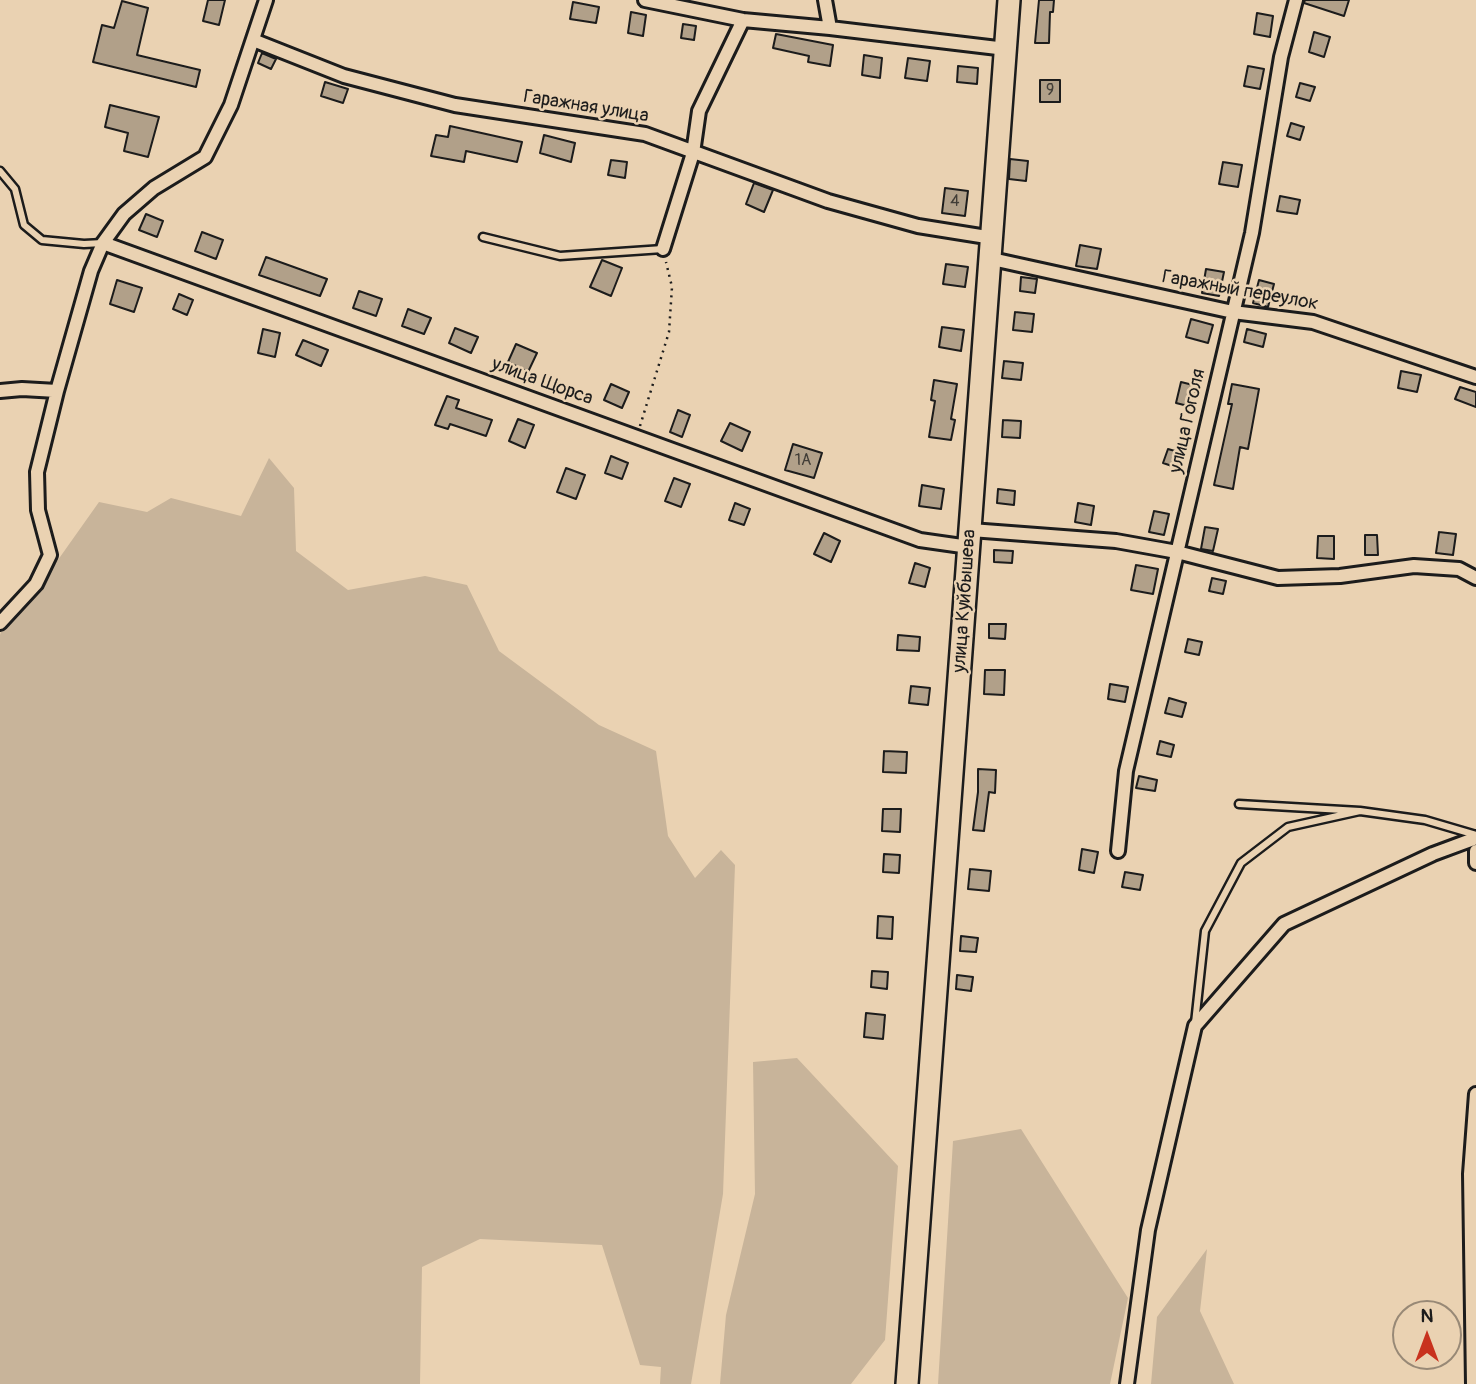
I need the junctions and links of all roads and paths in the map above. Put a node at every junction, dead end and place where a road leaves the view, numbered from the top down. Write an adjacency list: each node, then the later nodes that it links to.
1 (266, 0): 8 (street)
2 (645, 0): 6 (street)
3 (825, 0): 7 (street)
4 (1009, 0): 9 (highway, улица Куйбышева)
5 (1296, 0): 16 (street, улица Гоголя)
6 (743, 20): 7 (street); 10 (street)
7 (830, 28): 9 (street)
8 (253, 40): 10 (street, Гаражная улица); 13 (street)
9 (1006, 48): 14 (highway, улица Куйбышева)
10 (693, 153): 14 (street, Гаражная улица); 15 (street)
11 (0, 171): 13 (lane)
12 (483, 237): 15 (lane)
13 (103, 243): 19 (street); 20 (street, улица Щорса)
14 (993, 248): 16 (street, Гаражный переулок); 21 (highway, улица Куйбышева)
15 (663, 249): 20 (path)
16 (1233, 313): 17 (street, Гаражный переулок); 22 (street, улица Гоголя)
17 (1476, 377)
18 (0, 390): 19 (street)
19 (57, 391): 24 (street)
20 (636, 436): 21 (street, улица Щорса)
21 (970, 539): 22 (street, улица Щорса); 33 (highway, улица Куйбышева)
22 (1177, 552): 23 (street, улица Щорса); 28 (street, улица Гоголя)
23 (1476, 578)
24 (0, 622)
25 (1239, 804): 26 (lane)
26 (1360, 811): 27 (lane); 31 (lane)
27 (1476, 837): 31 (street)
28 (1118, 851)
29 (1476, 851): 30 (street)
30 (1476, 863)
31 (1195, 1026): 34 (street)
32 (1476, 1094): 35 (street)
33 (907, 1384)
34 (1127, 1384)
35 (1473, 1384)

